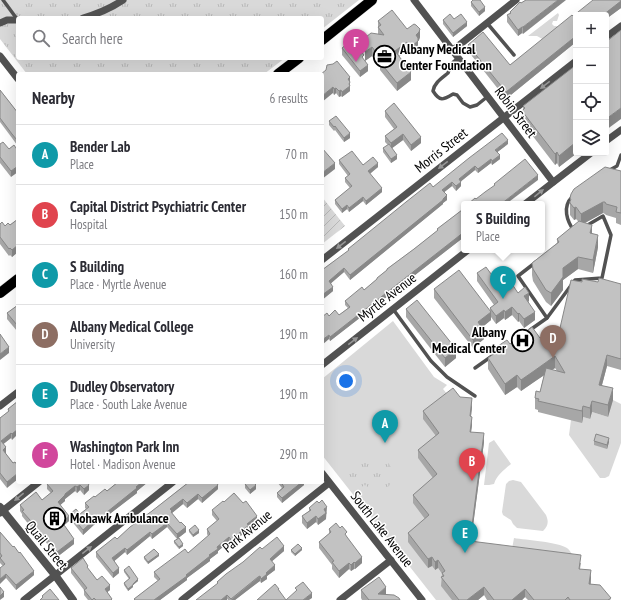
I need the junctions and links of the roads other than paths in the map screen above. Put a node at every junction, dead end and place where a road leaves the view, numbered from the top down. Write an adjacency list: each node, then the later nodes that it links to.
1 (2, 0): 7 (lane)
2 (123, 0): 6 (street)
3 (372, 0): 13 (main road)
4 (414, 0): 14 (street, Robin Street)
5 (516, 0): 10 (street)
6 (91, 16)
7 (16, 18)
8 (16, 19): 9 (street)
9 (0, 23)
10 (487, 23): 14 (street); 15 (lane)
11 (621, 26): 12 (street)
12 (609, 35)
13 (324, 38)
14 (453, 50): 17 (street, Robin Street)
15 (514, 55)
16 (0, 56): 21 (street)
17 (459, 58): 22 (street, Robin Street); 22 (lane)
18 (296, 60): 20 (main road)
19 (573, 63): 23 (street, Morris Street, one-way to 23)
20 (281, 72)
21 (16, 76)
22 (488, 96): 23 (street, Robin Street)
23 (504, 118): 29 (street, Robin Street); 35 (street, Morris Street, one-way to 35)
24 (621, 130): 25 (street)
25 (609, 139)
26 (621, 155): 28 (lane)
27 (586, 156): 29 (street)
28 (605, 174)
29 (553, 182): 31 (street, one-way to 29)
30 (574, 195): 33 (lane)
31 (529, 201)
32 (583, 228): 40 (lane)
33 (569, 236)
34 (464, 253): 39 (street, Myrtle Avenue)
35 (324, 258)
36 (541, 258): 40 (lane)
37 (16, 281): 38 (main road)
38 (0, 293)
39 (393, 309): 43 (street, Myrtle Avenue, one-way to 39); 46 (lane)
40 (547, 318): 41 (lane)
41 (524, 334)
42 (499, 352): 44 (lane)
43 (324, 363)
44 (475, 368)
45 (16, 394): 47 (street)
46 (475, 396)
47 (0, 406)
48 (324, 476): 49 (street, South Lake Avenue)
49 (329, 483): 53 (street, South Lake Avenue); 57 (street, Park Avenue)
50 (35, 484): 52 (street, one-way to 52)
51 (170, 484): 54 (street, one-way to 51)
52 (1, 510): 54 (street, Quail Street)
53 (391, 560): 58 (street); 59 (street, South Lake Avenue)
54 (55, 575): 55 (street); 56 (street, Quail Street)
55 (24, 600)
56 (73, 600)
57 (182, 600)
58 (340, 600)
59 (422, 600)

